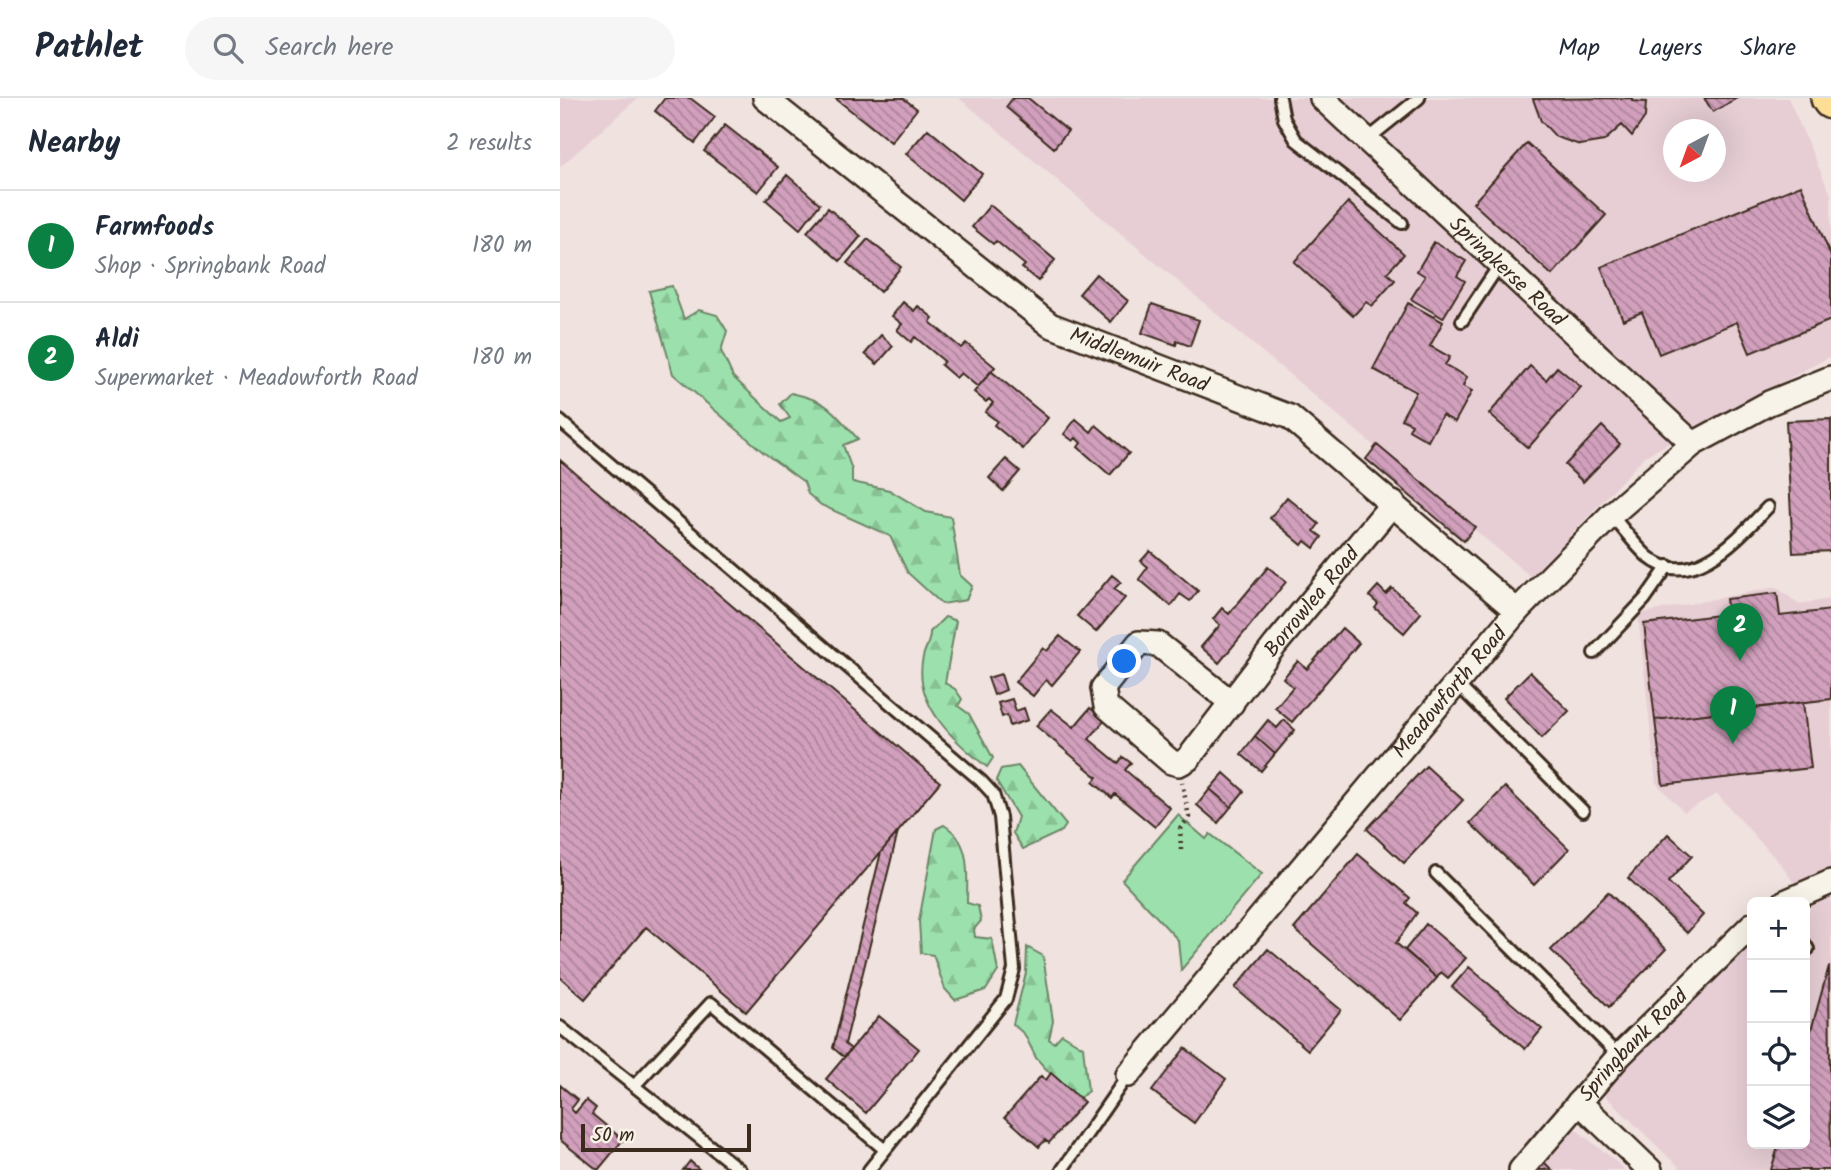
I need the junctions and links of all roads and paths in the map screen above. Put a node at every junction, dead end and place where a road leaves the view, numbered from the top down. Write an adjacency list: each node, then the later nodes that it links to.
1 (765, 98): 12 (street, Middlemuir Road)
2 (1280, 98): 6 (lane)
3 (1322, 98): 5 (street, Springkerse Road)
4 (1419, 98): 5 (lane)
5 (1368, 139): 7 (street, Springkerse Road)
6 (1402, 223)
7 (1502, 262): 8 (lane); 11 (street, Springkerse Road)
8 (1462, 321)
9 (1831, 378): 11 (street, Meadowforth Road)
10 (560, 421): 32 (lane)
11 (1693, 444): 14 (street, Meadowforth Road)
12 (1393, 503): 16 (street, Middlemuir Road); 19 (street, Borrowlea Road)
13 (1768, 507): 15 (lane)
14 (1611, 515): 15 (lane); 16 (street, Meadowforth Road)
15 (1668, 566): 17 (lane)
16 (1517, 611): 18 (street, Meadowforth Road)
17 (1594, 653)
18 (1457, 684): 21 (lane); 29 (street, Meadowforth Road)
19 (1232, 703): 20 (street, Borrowlea Road); 20 (street)
20 (1179, 764): 22 (path)
21 (1583, 811)
22 (1181, 850)
23 (1436, 873): 28 (lane)
24 (1831, 882): 25 (street)
25 (1796, 897)
26 (1747, 930): 28 (street, Springbank Road)
27 (560, 1027): 30 (lane)
28 (1619, 1056): 31 (street, Springbank Road)
29 (1128, 1075): 35 (lane)
30 (634, 1086): 32 (lane); 33 (lane)
31 (1580, 1102): 36 (street, Springbank Road); 37 (street)
32 (885, 1150): 34 (lane)
33 (740, 1170)
34 (869, 1170)
35 (1062, 1170)
36 (1521, 1170)
37 (1650, 1170)

